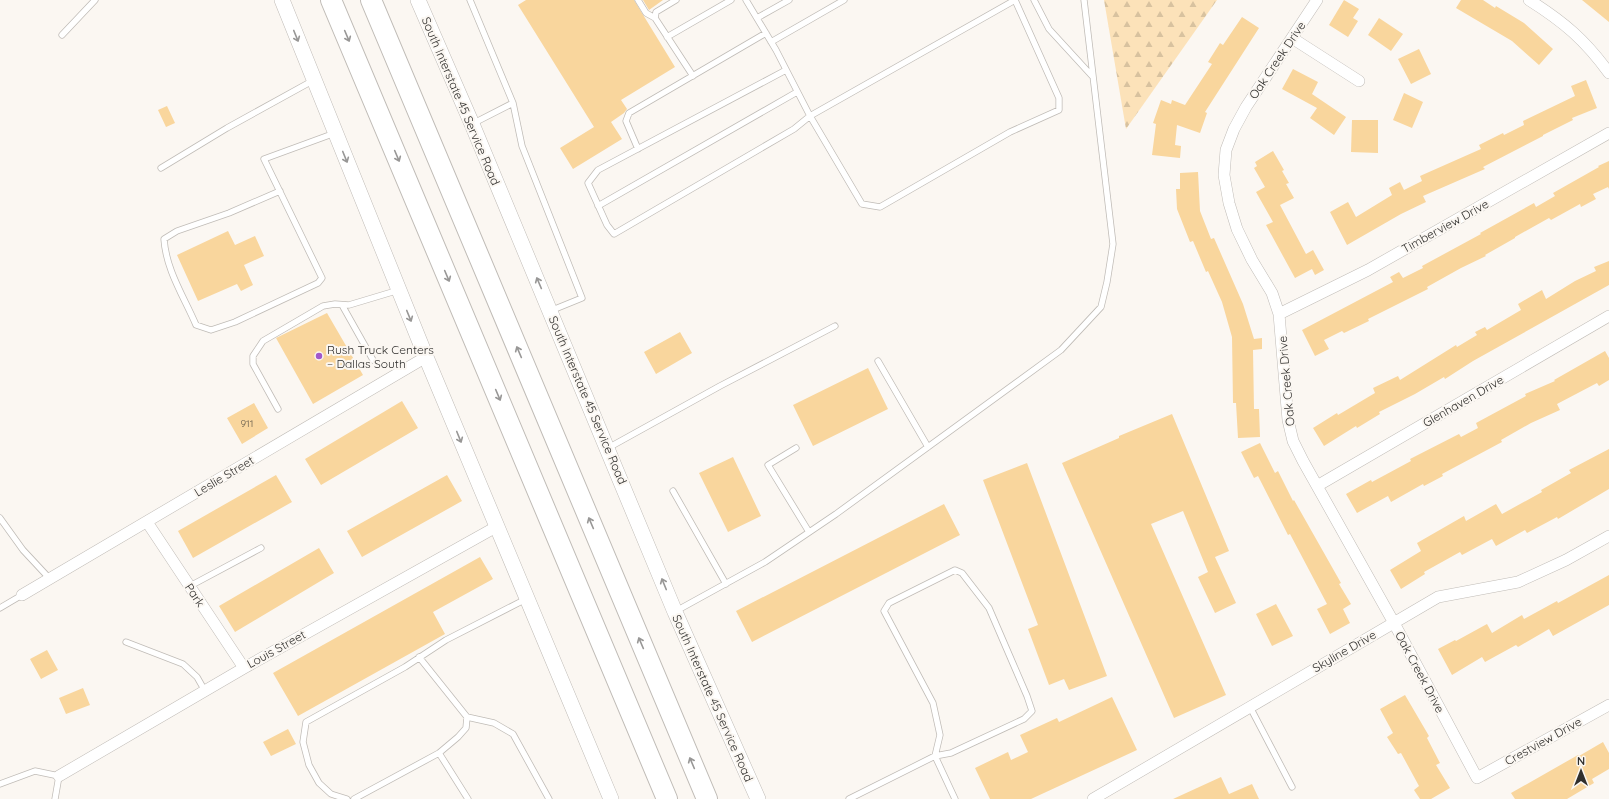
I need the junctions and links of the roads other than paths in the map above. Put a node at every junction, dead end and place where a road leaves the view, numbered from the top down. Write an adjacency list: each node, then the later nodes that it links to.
1 (95, 0): 21 (lane)
2 (282, 0): 29 (main road, one-way to 29)
3 (332, 0): 89 (highway, one-way to 89)
4 (371, 0): 90 (highway, one-way to 4)
5 (418, 0): 34 (main road, South Interstate 45 Service Road)
6 (470, 0): 32 (lane)
7 (638, 0): 18 (lane)
8 (676, 0): 18 (lane)
9 (731, 0): 22 (lane)
10 (746, 0): 19 (lane)
11 (789, 0): 19 (lane)
12 (844, 0): 24 (lane)
13 (1015, 0): 33 (lane); 33 (lane)
14 (1034, 0): 28 (lane)
15 (1084, 0): 28 (lane)
16 (1317, 0): 23 (street, Oak Creek Drive)
17 (1529, 0): 26 (street)
18 (655, 18): 22 (lane)
19 (757, 18): 20 (lane)
20 (766, 33): 24 (lane); 27 (lane)
21 (62, 35)
22 (667, 37): 27 (lane)
23 (1292, 38): 30 (street); 44 (street, Oak Creek Drive)
24 (771, 42): 25 (lane)
25 (786, 70): 31 (lane); 37 (lane)
26 (1609, 73)
27 (693, 76): 37 (lane)
28 (1093, 77): 51 (lane)
29 (314, 80): 35 (main road); 38 (lane)
30 (1359, 81)
31 (797, 92): 33 (lane); 40 (lane)
32 (513, 103): 34 (lane); 43 (lane)
33 (810, 116): 40 (lane)
34 (472, 124): 43 (main road, South Interstate 45 Service Road, one-way to 34)
35 (335, 132): 39 (lane); 41 (main road, one-way to 41)
36 (1609, 133): 44 (street, Timberview Drive)
37 (638, 149): 40 (lane)
38 (160, 168)
39 (280, 191): 39 (lane)
40 (598, 206)
41 (399, 290): 42 (lane); 47 (main road, one-way to 47)
42 (342, 305): 48 (lane); 50 (lane)
43 (550, 311): 52 (main road, South Interstate 45 Service Road)
44 (1279, 314): 54 (street, Oak Creek Drive)
45 (1609, 316): 54 (street, Glenhaven Drive)
46 (835, 326): 52 (lane)
47 (426, 357): 57 (street, Leslie Street); 58 (main road, one-way to 58)
48 (373, 360)
49 (878, 361): 51 (lane)
50 (278, 409)
51 (928, 447): 59 (lane)
52 (608, 448): 68 (main road, South Interstate 45 Service Road, one-way to 52)
53 (796, 448): 59 (lane)
54 (1316, 486): 69 (street, Oak Creek Drive)
55 (673, 491): 63 (lane)
56 (0, 518): 62 (lane)
57 (147, 522): 62 (street, Leslie Street); 64 (street, Park)
58 (496, 527): 66 (main road); 72 (street, Louis Street)
59 (809, 532): 63 (lane)
60 (1609, 536): 69 (street, Skyline Drive)
61 (261, 548): 64 (lane)
62 (50, 579): 65 (street, Leslie Street)
63 (726, 584): 68 (lane)
64 (190, 586): 72 (street, Park)
65 (22, 595): 67 (lane)
66 (527, 598): 71 (lane); 88 (main road)
67 (0, 608)
68 (675, 612): 91 (main road, South Interstate 45 Service Road)
69 (1394, 623): 75 (street, Skyline Drive); 80 (street, Oak Creek Drive)
70 (126, 642): 73 (lane)
71 (419, 657): 76 (lane); 84 (lane)
72 (244, 668): 73 (street, Louis Street)
73 (205, 691): 79 (street, Louis Street)
74 (1609, 705): 80 (street, Crestview Drive)
75 (1250, 706): 82 (lane); 94 (street, Skyline Drive)
76 (467, 717): 77 (lane); 87 (lane)
77 (439, 753): 85 (lane); 86 (lane)
78 (935, 756): 78 (lane); 92 (lane); 93 (lane)
79 (59, 776): 81 (lane); 83 (lane)
80 (1477, 778)
81 (0, 784)
82 (1292, 787)
83 (55, 799)
84 (347, 799)
85 (354, 799)
86 (468, 799)
87 (550, 799)
88 (610, 799)
89 (668, 799)
90 (707, 799)
91 (758, 799)
92 (848, 799)
93 (955, 799)
94 (1093, 799)

